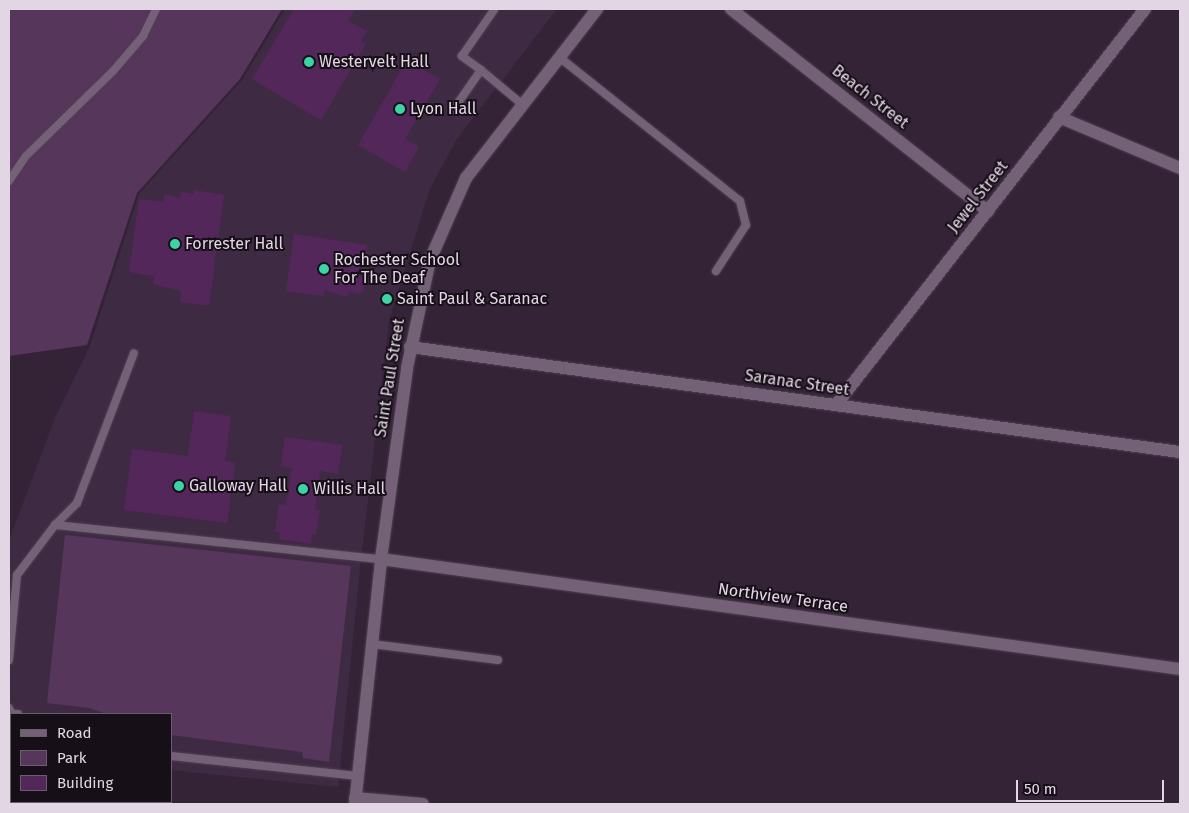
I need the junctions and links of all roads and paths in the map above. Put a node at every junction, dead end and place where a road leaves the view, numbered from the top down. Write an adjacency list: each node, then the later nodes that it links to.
1 (156, 9): 12 (lane)
2 (597, 9): 6 (street, Saint Paul Street)
3 (732, 9): 13 (street, Beach Street)
4 (1145, 9): 10 (street, Jewel Street)
5 (494, 10): 7 (lane)
6 (559, 57): 8 (street, Saint Paul Street); 14 (lane)
7 (481, 70): 8 (lane); 9 (lane)
8 (523, 105): 15 (street, Saint Paul Street)
9 (453, 110)
10 (1059, 118): 11 (street); 13 (street, Jewel Street)
11 (1180, 168)
12 (9, 181)
13 (988, 211): 17 (street, Jewel Street)
14 (716, 271)
15 (410, 347): 17 (street, Saranac Street); 20 (street, Saint Paul Street)
16 (134, 354): 19 (lane)
17 (836, 405): 18 (street, Saranac Street)
18 (1180, 452)
19 (55, 525): 20 (lane); 22 (lane)
20 (381, 559): 21 (street, Saint Paul Street); 24 (street, Northview Terrace)
21 (372, 644): 23 (lane); 26 (street, Saint Paul Street)
22 (9, 660)
23 (498, 660)
24 (1180, 669)
25 (172, 756): 26 (lane)
26 (358, 776): 27 (street, Saint Paul Street)
27 (355, 801): 28 (street)
28 (423, 804)

